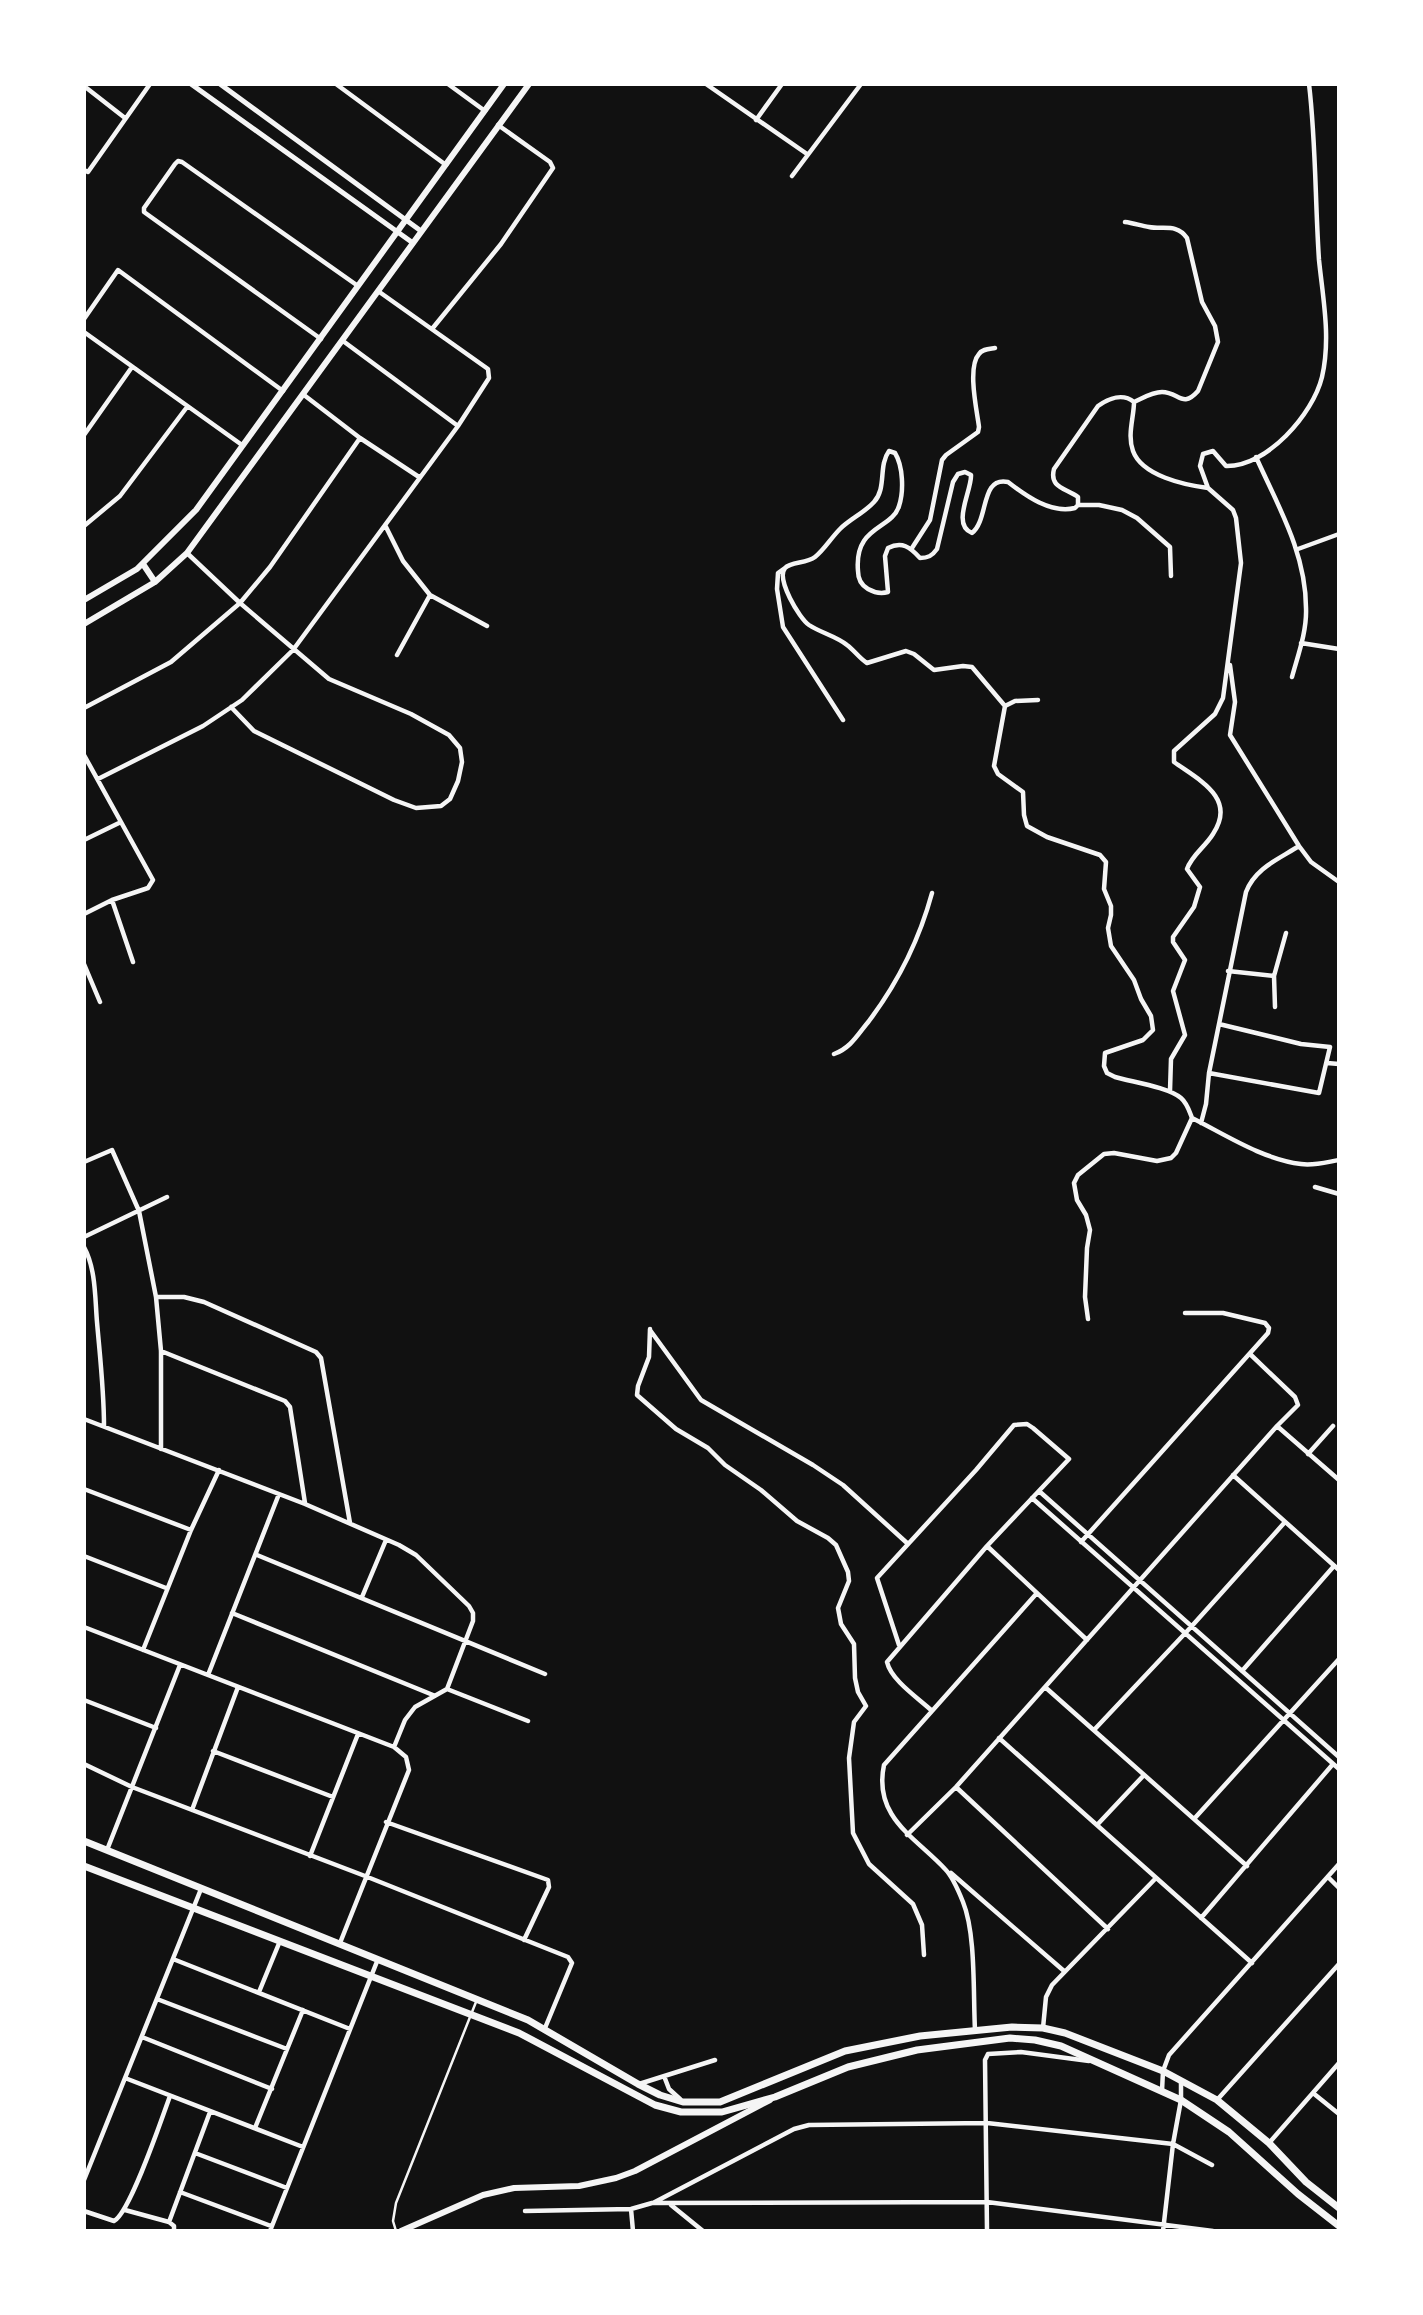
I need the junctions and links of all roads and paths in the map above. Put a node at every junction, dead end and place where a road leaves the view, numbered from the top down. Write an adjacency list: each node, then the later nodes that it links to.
1 (150, 84): 14 (street)
2 (191, 84): 24 (street)
3 (220, 84): 21 (street)
4 (336, 84): 18 (street)
5 (448, 84): 13 (street)
6 (504, 84): 13 (main road)
7 (529, 84): 16 (main road)
8 (706, 84): 15 (street)
9 (782, 84): 15 (street)
10 (861, 84): 17 (street)
11 (1309, 84): 43 (street)
12 (84, 86): 14 (street)
13 (485, 111): 18 (main road)
14 (125, 118): 19 (street)
15 (756, 120): 17 (street)
16 (499, 125): 23 (main road); 29 (street)
17 (807, 154): 20 (street)
18 (446, 165): 21 (main road)
19 (86, 171)
20 (792, 176)
21 (406, 220): 23 (street); 24 (main road)
22 (1125, 222): 37 (street)
23 (421, 231): 25 (main road)
24 (397, 232): 25 (street); 26 (main road)
25 (413, 243): 27 (main road)
26 (358, 286): 31 (main road); 31 (street)
27 (378, 291): 29 (street); 32 (main road)
28 (84, 319): 35 (street)
29 (432, 329): 39 (street)
30 (84, 332): 34 (street)
31 (321, 339): 35 (main road)
32 (343, 341): 36 (main road); 39 (street)
33 (995, 348): 50 (street)
34 (132, 367): 38 (street); 40 (street)
35 (283, 391): 42 (main road)
36 (304, 396): 41 (street); 52 (main road)
37 (1134, 402): 45 (street); 46 (street)
38 (187, 407): 42 (street); 48 (street)
39 (458, 426): 44 (street)
40 (84, 435)
41 (360, 438): 44 (street); 59 (street)
42 (243, 445): 53 (main road)
43 (1256, 457): 45 (street); 51 (street)
44 (419, 477): 47 (street)
45 (1208, 488): 66 (street)
46 (1078, 505): 50 (street); 55 (street)
47 (385, 525): 57 (street); 64 (street)
48 (84, 526)
49 (1339, 534): 51 (street)
50 (912, 548): 54 (street)
51 (1298, 549): 62 (street)
52 (187, 553): 56 (main road); 59 (street)
53 (143, 564): 56 (main road); 58 (main road)
54 (790, 564): 69 (street); 72 (street)
55 (1171, 576)
56 (155, 582): 60 (main road)
57 (430, 595): 61 (street); 65 (street)
58 (84, 600)
59 (240, 603): 64 (street); 70 (street)
60 (84, 624)
61 (487, 626)
62 (1301, 643): 63 (street); 67 (street)
63 (1339, 649)
64 (293, 650): 71 (street); 71 (street)
65 (397, 655)
66 (1228, 661): 77 (street); 94 (street)
67 (1292, 677)
68 (1038, 700): 69 (street)
69 (1005, 706): 94 (street)
70 (84, 708)
71 (231, 708): 74 (street)
72 (843, 720)
73 (85, 758): 74 (street)
74 (98, 779): 75 (street)
75 (121, 822): 76 (street); 80 (street)
76 (84, 840)
77 (1299, 846): 78 (street); 85 (street)
78 (1339, 882)
79 (932, 893): 90 (street)
80 (112, 900): 81 (street); 83 (street)
81 (84, 914)
82 (1286, 933): 86 (street)
83 (133, 962)
84 (84, 964): 87 (street)
85 (1228, 971): 86 (street); 89 (street)
86 (1275, 976): 88 (street)
87 (100, 1002)
88 (1275, 1007)
89 (1219, 1024): 91 (street); 93 (street)
90 (834, 1054)
91 (1327, 1063): 92 (street); 93 (street)
92 (1339, 1064)
93 (1209, 1073): 96 (street)
94 (1170, 1092): 95 (street)
95 (1192, 1118): 96 (street); 107 (street)
96 (1202, 1123): 97 (street)
97 (1339, 1160)
98 (84, 1162): 102 (street)
99 (1315, 1187): 100 (street)
100 (1339, 1194)
101 (167, 1197): 102 (street)
102 (139, 1211): 103 (street); 105 (street)
103 (84, 1237)
104 (84, 1247): 111 (street)
105 (156, 1297): 108 (street); 125 (street)
106 (1185, 1313): 109 (street)
107 (1088, 1319)
108 (161, 1351): 114 (street); 123 (street)
109 (1250, 1354): 112 (street); 127 (street)
110 (84, 1419): 111 (street)
111 (104, 1426): 114 (street)
112 (1277, 1426): 115 (street); 117 (street)
113 (1332, 1426): 115 (street)
114 (161, 1449): 116 (street)
115 (1308, 1454): 118 (street)
116 (219, 1471): 121 (street); 126 (street)
117 (1233, 1475): 124 (street); 136 (street)
118 (1339, 1480)
119 (84, 1489): 126 (street)
120 (1039, 1491): 122 (street); 127 (street); 130 (street)
121 (279, 1494): 123 (street); 132 (street)
122 (1032, 1498): 129 (street); 131 (street)
123 (305, 1504): 125 (street)
124 (1285, 1521): 134 (street); 143 (street)
125 (351, 1523): 128 (street)
126 (191, 1530): 137 (street)
127 (1087, 1535): 129 (street); 136 (street)
128 (386, 1540): 140 (street); 146 (street)
129 (1081, 1542): 138 (street)
130 (907, 1543): 147 (street); 200 (street)
131 (987, 1546): 139 (street); 147 (street)
132 (257, 1555): 140 (street); 141 (street)
133 (84, 1556): 137 (street)
134 (1334, 1566): 135 (street); 151 (street)
135 (1339, 1570)
136 (1140, 1582): 138 (street); 143 (street)
137 (166, 1588): 148 (street)
138 (1134, 1589): 144 (street); 145 (street)
139 (1037, 1593): 145 (street); 159 (street)
140 (362, 1597): 146 (street)
141 (232, 1613): 153 (street); 157 (street)
142 (84, 1627): 148 (street)
143 (1191, 1627): 144 (street); 151 (street)
144 (1185, 1634): 162 (street); 164 (street)
145 (1087, 1640): 155 (street)
146 (467, 1641): 152 (street); 156 (street)
147 (899, 1645): 159 (street)
148 (143, 1650): 150 (street)
149 (1338, 1663): 160 (street)
150 (180, 1665): 153 (street); 163 (street)
151 (1242, 1671): 160 (street)
152 (545, 1674)
153 (208, 1675): 154 (street)
154 (238, 1686): 165 (street); 168 (street)
155 (1045, 1687): 164 (street); 166 (street)
156 (447, 1689): 157 (street); 161 (street)
157 (433, 1695): 167 (street)
158 (84, 1700): 163 (street)
159 (932, 1710): 181 (street)
160 (1291, 1715): 162 (street); 169 (street)
161 (528, 1721)
162 (1284, 1721): 171 (street); 178 (street)
163 (156, 1728): 174 (street)
164 (1094, 1730): 173 (street)
165 (358, 1734): 167 (street); 176 (street)
166 (999, 1738): 175 (street); 180 (street)
167 (394, 1747): 179 (street)
168 (213, 1751): 176 (street); 177 (street)
169 (1339, 1757)
170 (84, 1764): 174 (street)
171 (1333, 1764): 172 (street); 187 (street)
172 (1339, 1769)
173 (1144, 1775): 178 (street); 180 (street)
174 (132, 1787): 177 (street); 183 (street)
175 (956, 1787): 181 (street); 196 (street)
176 (334, 1797): 184 (street)
177 (192, 1810): 184 (street)
178 (1194, 1819): 187 (street)
179 (386, 1822): 189 (street); 197 (street)
180 (1097, 1825): 191 (street)
181 (907, 1835): 188 (street)
182 (84, 1841): 183 (main road)
183 (106, 1850): 192 (main road)
184 (310, 1856): 189 (street)
185 (1339, 1864): 190 (street)
186 (84, 1866): 194 (main road)
187 (1247, 1866): 195 (street)
188 (948, 1871): 205 (street); 215 (street)
189 (365, 1876): 197 (street); 199 (street)
190 (1328, 1877): 193 (street); 203 (street)
191 (1156, 1878): 195 (street); 196 (street)
192 (202, 1888): 194 (street); 199 (main road)
193 (1339, 1888)
194 (195, 1907): 198 (main road); 202 (street)
195 (1201, 1918): 203 (street)
196 (1108, 1929): 205 (street)
197 (524, 1940): 212 (street)
198 (280, 1941): 206 (main road); 207 (street)
199 (340, 1943): 201 (main road)
200 (924, 1955)
201 (379, 1958): 206 (street); 208 (main road)
202 (173, 1959): 207 (street); 209 (street)
203 (1252, 1963): 221 (street)
204 (1339, 1964): 232 (street)
205 (1064, 1972): 213 (street)
206 (372, 1976): 211 (main road); 214 (street)
207 (259, 1992): 210 (street)
208 (477, 1998): 211 (lane); 212 (main road)
209 (157, 1999): 216 (street); 217 (street)
210 (303, 2010): 214 (street); 217 (street)
211 (471, 2014): 230 (main road); 259 (lane)
212 (545, 2028): 225 (main road)
213 (1043, 2028): 215 (main road); 221 (main road)
214 (350, 2029): 240 (street)
215 (975, 2029): 233 (main road)
216 (142, 2038): 223 (street); 226 (street)
217 (286, 2049): 226 (street)
218 (715, 2060): 222 (street)
219 (1097, 2062): 227 (main road); 230 (main road); 236 (street)
220 (1339, 2063): 228 (street)
221 (1163, 2071): 224 (main road); 227 (street)
222 (664, 2076): 225 (street); 233 (street)
223 (125, 2078): 229 (street); 243 (street)
224 (1181, 2081): 231 (street); 232 (main road)
225 (638, 2084): 233 (main road)
226 (272, 2089): 237 (street)
227 (1162, 2091): 231 (main road)
228 (1313, 2093): 235 (street); 238 (street)
229 (170, 2096): 234 (street); 251 (street)
230 (775, 2097): 259 (main road)
231 (1181, 2100): 239 (street); 255 (main road)
232 (1217, 2100): 238 (main road)
233 (683, 2102)
234 (211, 2112): 237 (street); 241 (street)
235 (1339, 2114)
236 (987, 2123): 239 (street); 246 (street); 247 (street)
237 (255, 2128): 240 (street)
238 (1269, 2143): 249 (main road)
239 (1173, 2144): 242 (street); 256 (street)
240 (303, 2147): 244 (street)
241 (195, 2153): 244 (street); 245 (street)
242 (1212, 2165)
243 (84, 2180)
244 (286, 2188): 257 (street)
245 (180, 2192): 254 (street); 257 (street)
246 (987, 2202): 248 (street); 256 (street); 262 (street)
247 (652, 2203): 248 (street); 250 (street)
248 (670, 2205): 261 (street)
249 (1339, 2208)
250 (631, 2209): 253 (street); 260 (street)
251 (125, 2210): 252 (street); 254 (street)
252 (84, 2211)
253 (525, 2211)
254 (169, 2222): 258 (street)
255 (1339, 2226)
256 (1163, 2228): 263 (street)
257 (270, 2229)
258 (174, 2231)
259 (399, 2231)
260 (633, 2231)
261 (703, 2231)
262 (987, 2231)
263 (1213, 2231)

